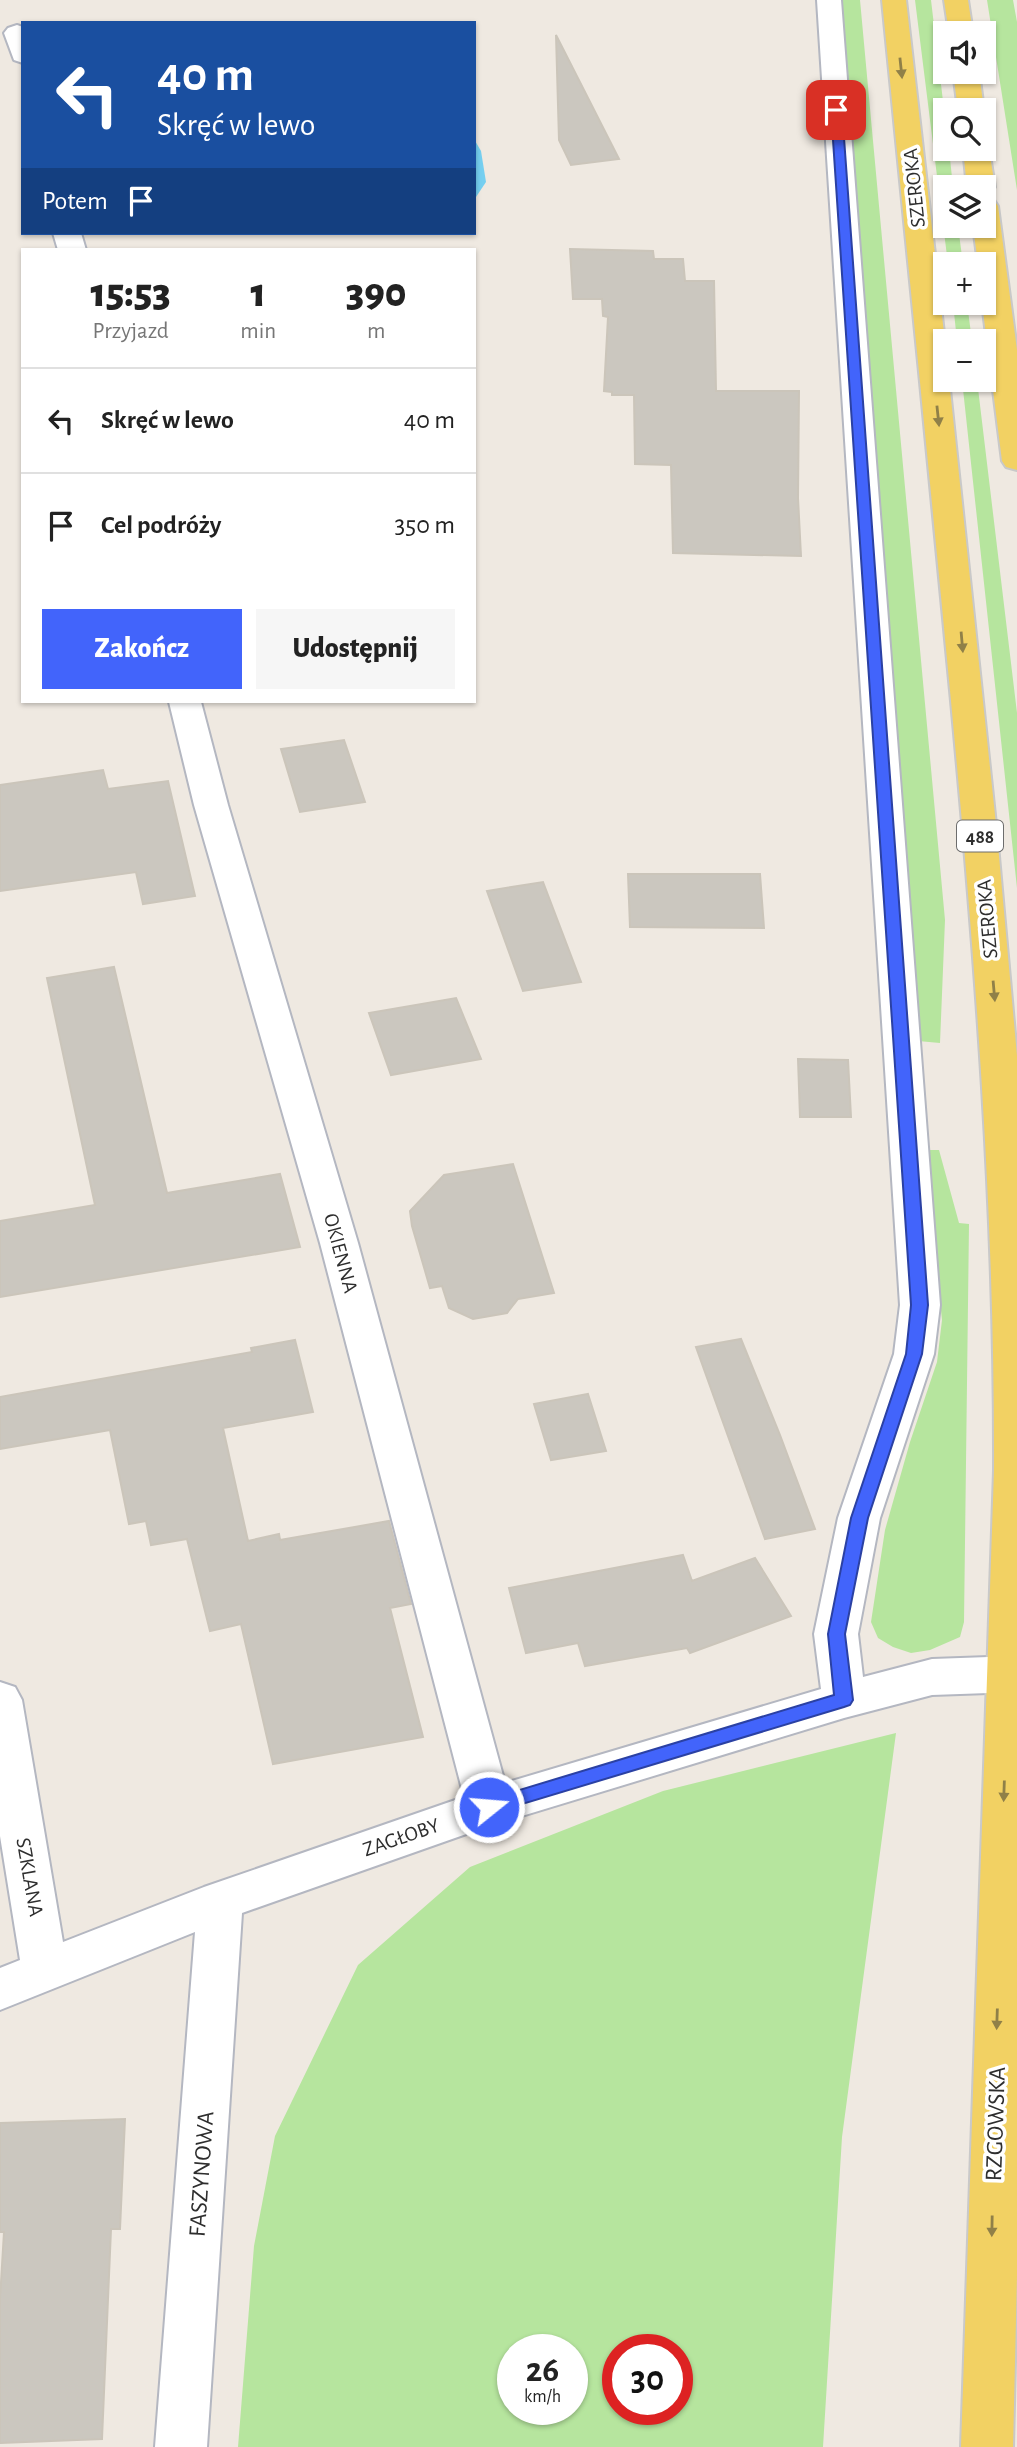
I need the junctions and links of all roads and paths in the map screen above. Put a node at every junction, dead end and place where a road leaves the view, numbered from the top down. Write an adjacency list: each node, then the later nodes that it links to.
1 (829, 0): 10 (street)
2 (894, 0): 8 (main road, SZEROKA / 488, one-way to 8)
3 (956, 0): 4 (main road)
4 (959, 21)
5 (988, 238): 6 (main road)
6 (1017, 461)
7 (185, 703): 11 (street, OKIENNA)
8 (1012, 1674): 10 (street, ZAGŁOBY); 16 (main road, RZGOWSKA / 488, one-way to 16)
9 (0, 1700): 13 (street, SZKLANA)
10 (844, 1700): 11 (street, ZAGŁOBY)
11 (489, 1807): 12 (street, ZAGŁOBY)
12 (220, 1901): 13 (street, ZAGŁOBY); 15 (street, FASZYNOWA)
13 (45, 1971): 14 (street, ZAGŁOBY)
14 (0, 1989)
15 (181, 2447)
16 (987, 2447)

